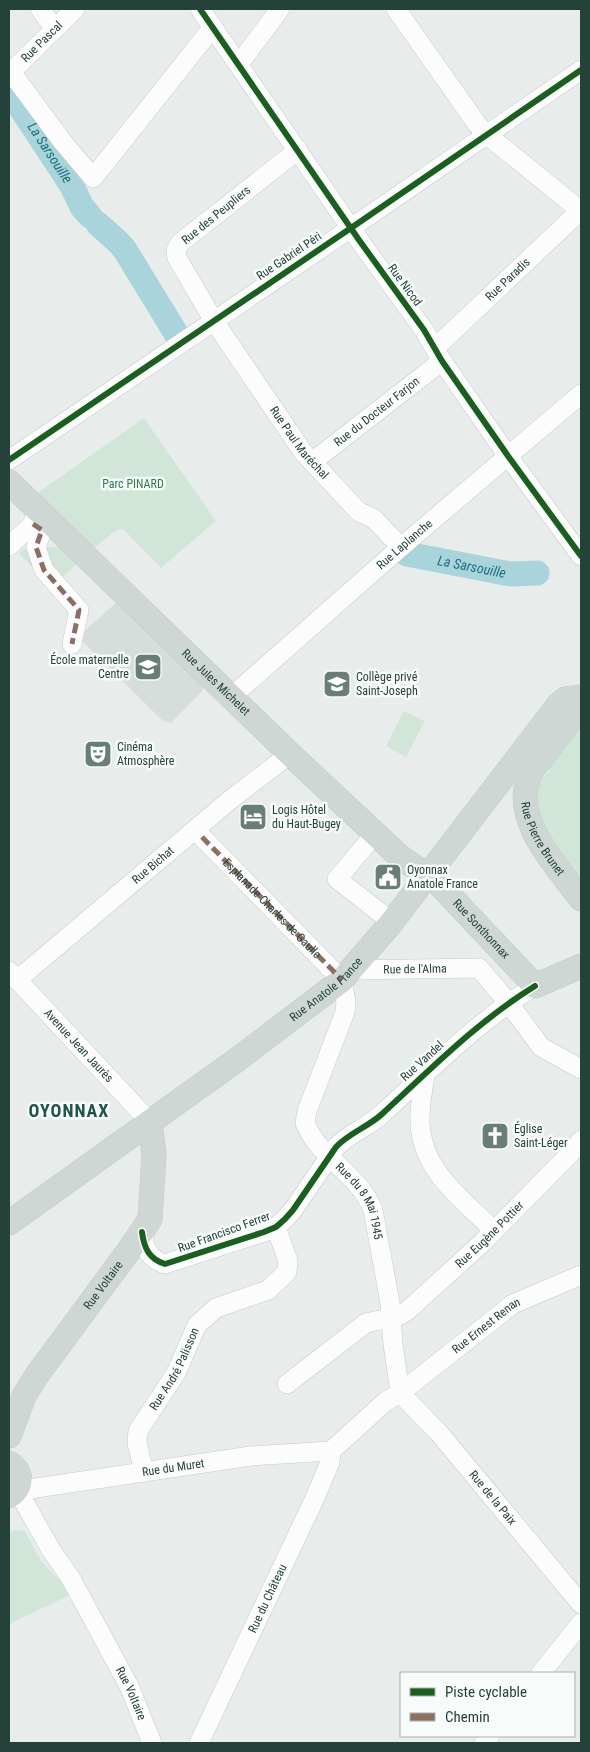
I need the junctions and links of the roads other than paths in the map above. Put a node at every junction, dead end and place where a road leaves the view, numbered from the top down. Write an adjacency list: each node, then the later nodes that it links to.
1 (40, 9): 7 (street)
2 (76, 9): 7 (street, Rue Pascal)
3 (200, 9): 6 (street, Rue Nicod)
4 (280, 9): 8 (street)
5 (396, 9): 11 (street)
6 (213, 27): 8 (street, Rue Nicod); 10 (street)
7 (55, 29): 10 (street, Rue Pascal)
8 (239, 64): 12 (street, Rue Nicod)
9 (581, 70): 11 (street, Rue Gabriel Péri)
10 (10, 73)
11 (486, 134): 13 (street); 14 (street, Rue Gabriel Péri)
12 (298, 150): 14 (street, Rue Nicod); 15 (street, Rue des Peupliers)
13 (581, 211): 16 (street, Rue Paradis)
14 (351, 228): 15 (street, Rue Gabriel Péri); 16 (street, Rue Nicod)
15 (214, 321): 19 (street, Rue Gabriel Péri); 20 (street, Rue Paul Maréchal)
16 (439, 354): 18 (street, Rue Nicod); 20 (street, Rue du Docteur Farjon)
17 (581, 394): 18 (street, Rue Laplanche)
18 (508, 456): 24 (street, Rue Laplanche); 25 (street, Rue Nicod)
19 (9, 460)
20 (312, 462): 24 (street, Rue Paul Maréchal)
21 (9, 482): 22 (main road, Rue Jules Michelet)
22 (34, 516): 23 (street); 26 (street); 27 (main road, Rue Jules Michelet)
23 (9, 546)
24 (401, 547): 27 (street, Rue Laplanche)
25 (581, 556)
26 (72, 644)
27 (232, 697): 29 (main road, Rue Jules Michelet)
28 (581, 698): 32 (main road, Rue Anatole France); 33 (main road, Rue Pierre Brunet)
29 (290, 754): 30 (main road, Rue Jules Michelet); 36 (street, Rue Bichat)
30 (375, 834): 32 (main road, Rue Jules Michelet); 34 (street)
31 (202, 837): 37 (street, Esplanade Charles de Gaulle)
32 (427, 875): 34 (main road, Rue Anatole France); 38 (main road, Rue Sonthonnax)
33 (581, 899)
34 (392, 922): 37 (main road, Rue Anatole France)
35 (581, 966): 38 (main road, Rue Vandel)
36 (13, 975): 42 (street, Avenue Jean Jaurès)
37 (347, 975): 39 (street, Rue de l'Alma); 42 (main road, Rue Anatole France); 44 (street, Rue du 8 Mai 1945)
38 (534, 986): 39 (street, Rue Vandel)
39 (508, 1002): 40 (street); 41 (street, Rue Vandel)
40 (581, 1069)
41 (425, 1074): 44 (street, Rue Vandel); 47 (street)
42 (150, 1122): 45 (main road, Rue Anatole France); 48 (main road, Rue Voltaire)
43 (581, 1140): 47 (street, Rue Eugène Pottier)
44 (329, 1157): 46 (street, Rue Francisco Ferrer); 50 (street, Rue du 8 Mai 1945)
45 (9, 1223)
46 (276, 1227): 48 (street, Rue Francisco Ferrer); 56 (street, Rue André Palisson)
47 (494, 1231): 50 (street, Rue Eugène Pottier)
48 (142, 1232): 53 (main road, Rue Voltaire)
49 (581, 1275): 52 (street, Rue Ernest Renan)
50 (391, 1320): 51 (street); 52 (street, Rue du 8 Mai 1945)
51 (287, 1384)
52 (400, 1388): 54 (street, Rue Ernest Renan); 58 (street, Rue de la Paix)
53 (9, 1436)
54 (331, 1451): 56 (street, Rue du Muret); 62 (street, Rue du Château)
55 (9, 1463): 57 (main road)
56 (144, 1472): 57 (street, Rue du Muret)
57 (13, 1493): 61 (street, Rue Voltaire)
58 (581, 1604)
59 (581, 1624): 60 (street)
60 (542, 1672)
61 (152, 1743)
62 (199, 1743)

